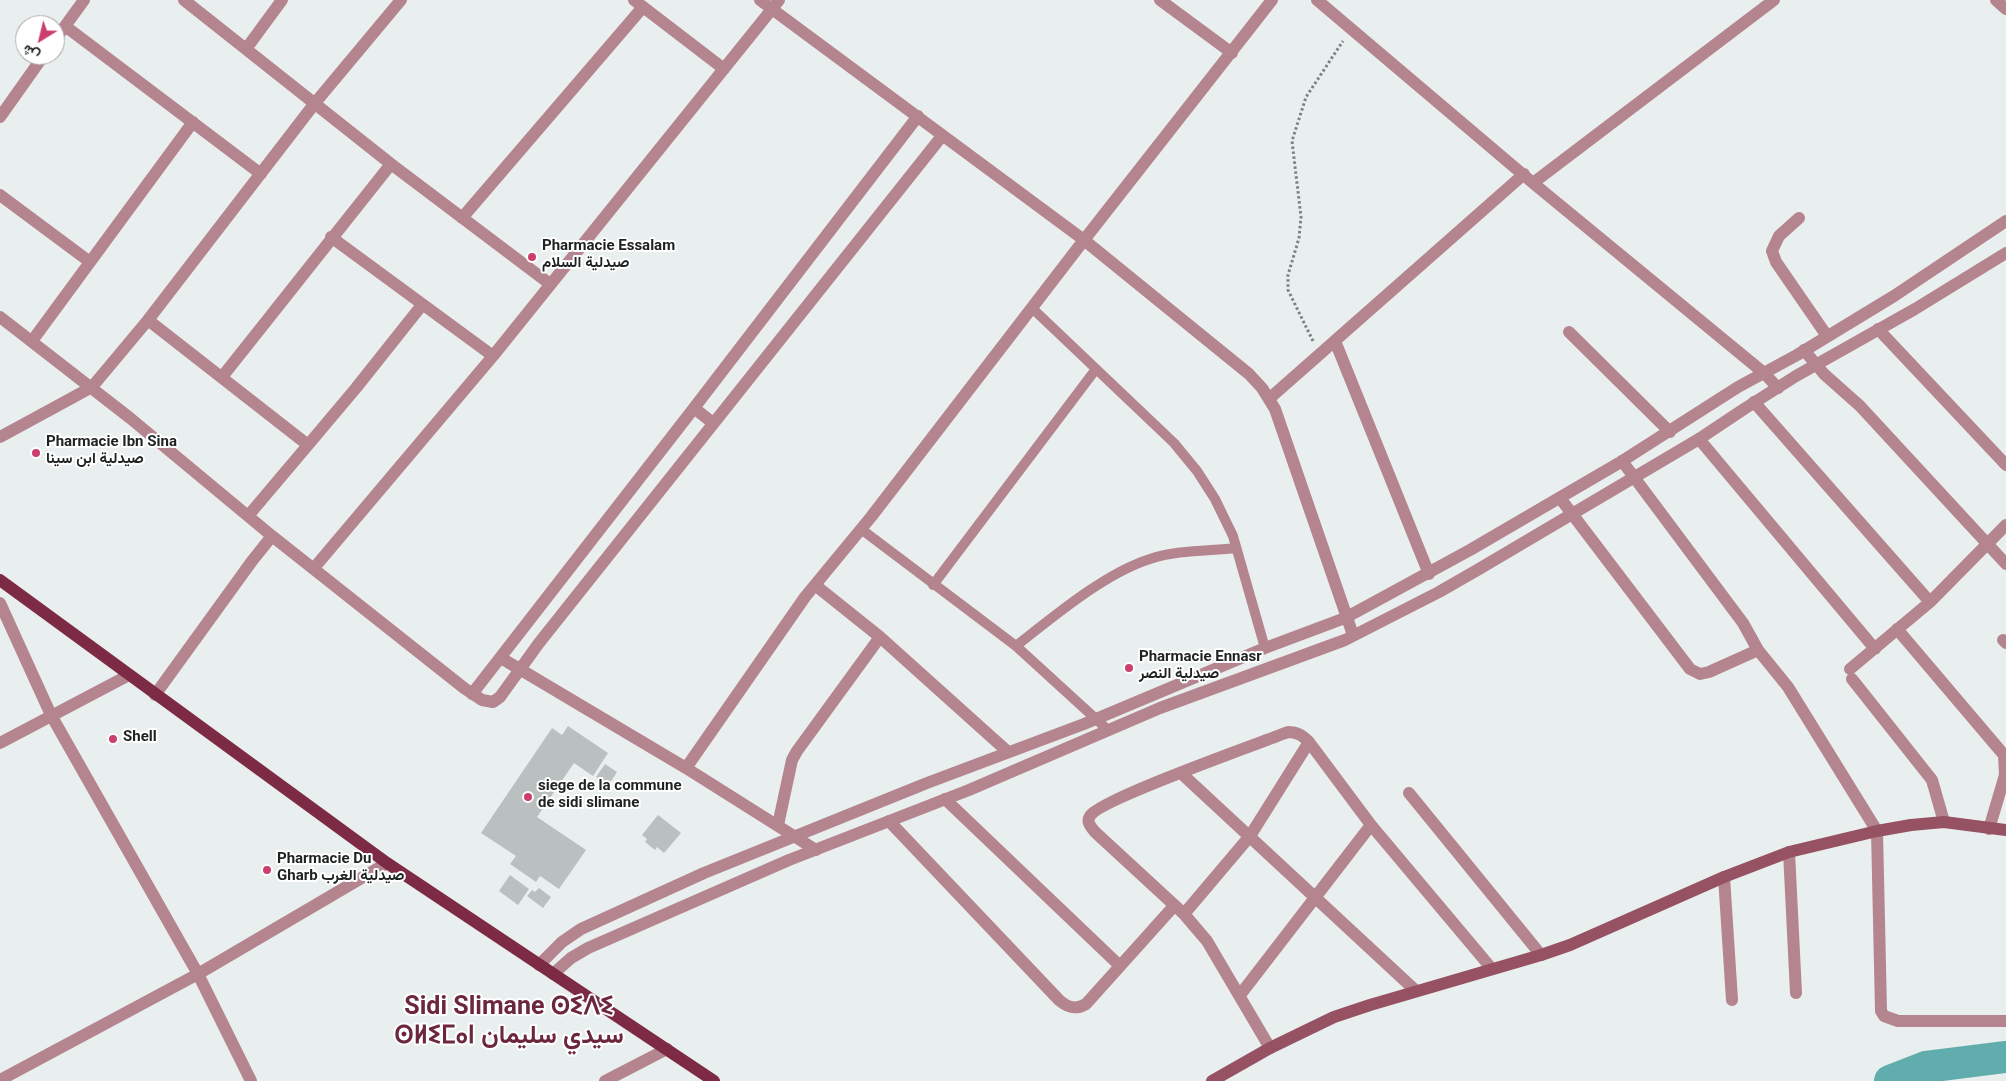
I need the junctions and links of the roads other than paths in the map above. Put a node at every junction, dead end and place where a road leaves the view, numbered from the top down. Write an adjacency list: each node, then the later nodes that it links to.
1 (84, 0): 14 (street)
2 (184, 0): 15 (street)
3 (282, 0): 15 (street)
4 (401, 0): 19 (street)
5 (760, 0): 12 (street)
6 (1160, 0): 16 (street)
7 (1272, 0): 16 (street)
8 (1317, 0): 26 (street)
9 (1774, 0): 26 (street)
10 (1996, 0): 13 (street)
11 (639, 3): 18 (street); 28 (street)
12 (775, 4): 18 (street); 20 (street)
13 (2006, 9)
14 (65, 26): 22 (street)
15 (246, 49): 19 (street)
16 (1232, 53): 32 (street)
17 (37, 65): 21 (street)
18 (724, 69): 35 (street)
19 (315, 103): 24 (street); 25 (street)
20 (918, 116): 23 (street); 55 (street)
21 (0, 117)
22 (193, 122): 25 (street); 34 (street)
23 (942, 136): 32 (street); 56 (street)
24 (391, 164): 28 (street); 31 (street)
25 (261, 174): 39 (street)
26 (1529, 179): 44 (street); 49 (street)
27 (0, 195): 34 (street)
28 (462, 218): 35 (street)
29 (1799, 218): 42 (street)
30 (2006, 221): 42 (street)
31 (331, 237): 36 (street); 50 (street)
32 (1084, 240): 37 (street); 53 (street)
33 (2006, 253): 40 (street)
34 (90, 262): 43 (street)
35 (550, 284): 46 (street)
36 (422, 305): 46 (street); 60 (street)
37 (1032, 308): 48 (lane); 68 (street)
38 (1, 318): 43 (street)
39 (148, 320): 50 (street); 51 (street)
40 (1878, 329): 47 (street); 62 (street)
41 (1569, 332): 57 (street)
42 (1827, 336): 45 (street)
43 (32, 341): 51 (street)
44 (1335, 341): 53 (street); 77 (street)
45 (1804, 350): 47 (street); 49 (street)
46 (493, 356): 74 (street)
47 (1816, 366): 52 (street); 70 (street)
48 (1096, 369): 71 (lane); 79 (lane)
49 (1764, 373): 52 (street); 57 (street)
50 (222, 377): 60 (street)
51 (92, 387): 58 (street); 66 (street)
52 (1778, 388): 54 (street)
53 (1270, 398): 84 (street)
54 (1754, 402): 59 (street); 82 (street)
55 (694, 408): 56 (street); 76 (street)
56 (713, 423): 81 (street)
57 (1670, 432): 61 (street)
58 (0, 437)
59 (1699, 439): 63 (street); 90 (street)
60 (308, 446): 66 (street)
61 (1622, 461): 63 (street); 64 (street)
62 (2006, 465)
63 (1633, 477): 65 (street); 91 (street)
64 (1560, 498): 65 (street); 72 (street)
65 (1571, 514): 75 (street); 91 (street)
66 (248, 516): 69 (street)
67 (2006, 525): 70 (street)
68 (861, 529): 79 (lane); 80 (street)
69 (272, 536): 74 (street); 96 (street)
70 (1987, 544): 73 (street); 82 (street)
71 (1236, 548): 88 (lane); 89 (lane)
72 (1470, 550): 75 (street); 77 (street)
73 (2006, 564)
74 (314, 568): 95 (street)
75 (1479, 569): 86 (street)
76 (565, 574): 81 (street); 92 (street)
77 (1429, 574): 84 (street)
78 (0, 580): 94 (main road)
79 (933, 584): 88 (lane)
80 (815, 585): 87 (street); 103 (street)
81 (582, 589): 93 (street)
82 (1930, 602): 85 (street)
83 (0, 603): 97 (street)
84 (1347, 616): 86 (street); 89 (street)
85 (1897, 629): 90 (street); 111 (street)
86 (1353, 636): 99 (street)
87 (880, 637): 102 (street); 109 (street)
88 (1016, 646): 98 (lane)
89 (1265, 648): 98 (street)
90 (1875, 649): 108 (street)
91 (1758, 650): 113 (street)
92 (501, 658): 93 (street); 95 (street)
93 (520, 670): 95 (street); 103 (street)
94 (129, 675): 96 (main road); 97 (street)
95 (472, 694)
96 (155, 695): 118 (main road)
97 (50, 715): 101 (street); 126 (street)
98 (1097, 719): 99 (lane); 102 (street)
99 (1108, 730): 106 (street)
100 (1309, 742): 104 (street); 110 (street); 115 (street)
101 (0, 743)
102 (1008, 752): 114 (street)
103 (686, 768): 109 (street)
104 (1181, 773): 115 (street); 121 (street)
105 (1409, 793): 122 (street)
106 (945, 799): 107 (street); 124 (street)
107 (889, 821): 116 (street); 124 (street)
108 (1944, 822): 111 (main road); 113 (main road)
109 (778, 825): 114 (street)
110 (1371, 825): 120 (street); 125 (street)
111 (1990, 829): 112 (main road)
112 (2006, 830)
113 (1876, 831): 117 (main road); 132 (street)
114 (795, 836): 116 (street); 123 (street)
115 (1250, 836): 120 (street); 121 (street)
116 (816, 850): 127 (street)
117 (1789, 852): 119 (main road); 129 (street)
118 (387, 863): 123 (main road); 126 (street)
119 (1724, 877): 122 (main road); 131 (street)
120 (1315, 897): 128 (street); 130 (street)
121 (1179, 910): 124 (street); 130 (street)
122 (1541, 955): 125 (main road)
123 (540, 965): 127 (main road)
124 (1120, 966)
125 (1492, 969): 128 (main road)
126 (198, 974): 135 (street); 136 (street)
127 (553, 974): 134 (main road)
128 (1416, 991): 133 (main road)
129 (1796, 993)
130 (1240, 995): 133 (street)
131 (1732, 1000)
132 (2006, 1021)
133 (1270, 1048): 139 (main road)
134 (666, 1049): 137 (street); 138 (main road)
135 (2, 1080)
136 (251, 1081)
137 (605, 1081)
138 (714, 1081)
139 (1212, 1081)

